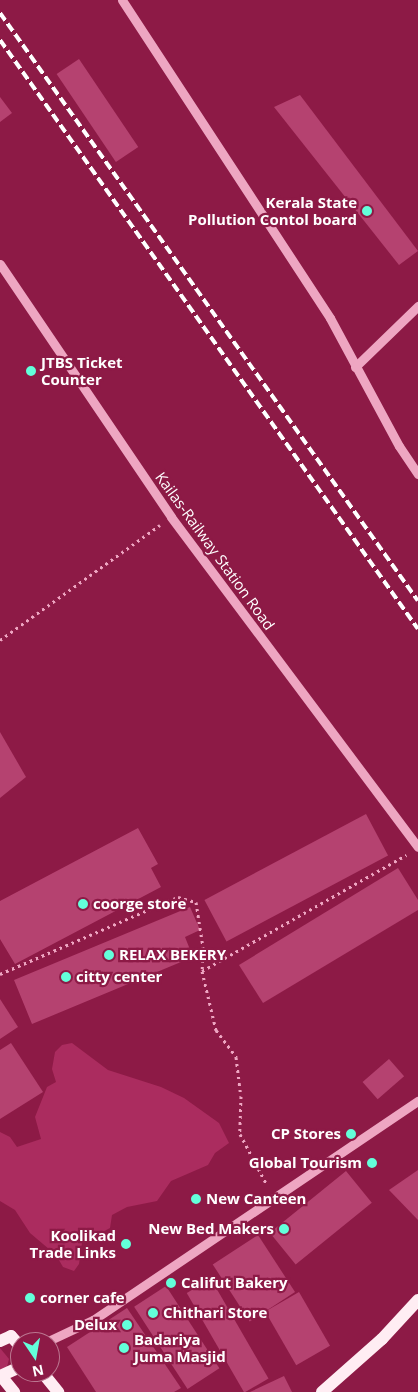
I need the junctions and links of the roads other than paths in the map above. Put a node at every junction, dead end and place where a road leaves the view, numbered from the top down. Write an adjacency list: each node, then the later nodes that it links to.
1 (122, 0): 4 (street)
2 (0, 264): 6 (street, Kailas-Railway Station Road)
3 (418, 306): 4 (street)
4 (355, 367): 5 (street)
5 (418, 474)
6 (418, 846)
7 (418, 1101): 9 (street)
8 (418, 1300): 14 (main road)
9 (60, 1335)
10 (0, 1376): 12 (main road)
11 (50, 1382): 13 (main road)
12 (14, 1392)
13 (58, 1392)
14 (322, 1392)

